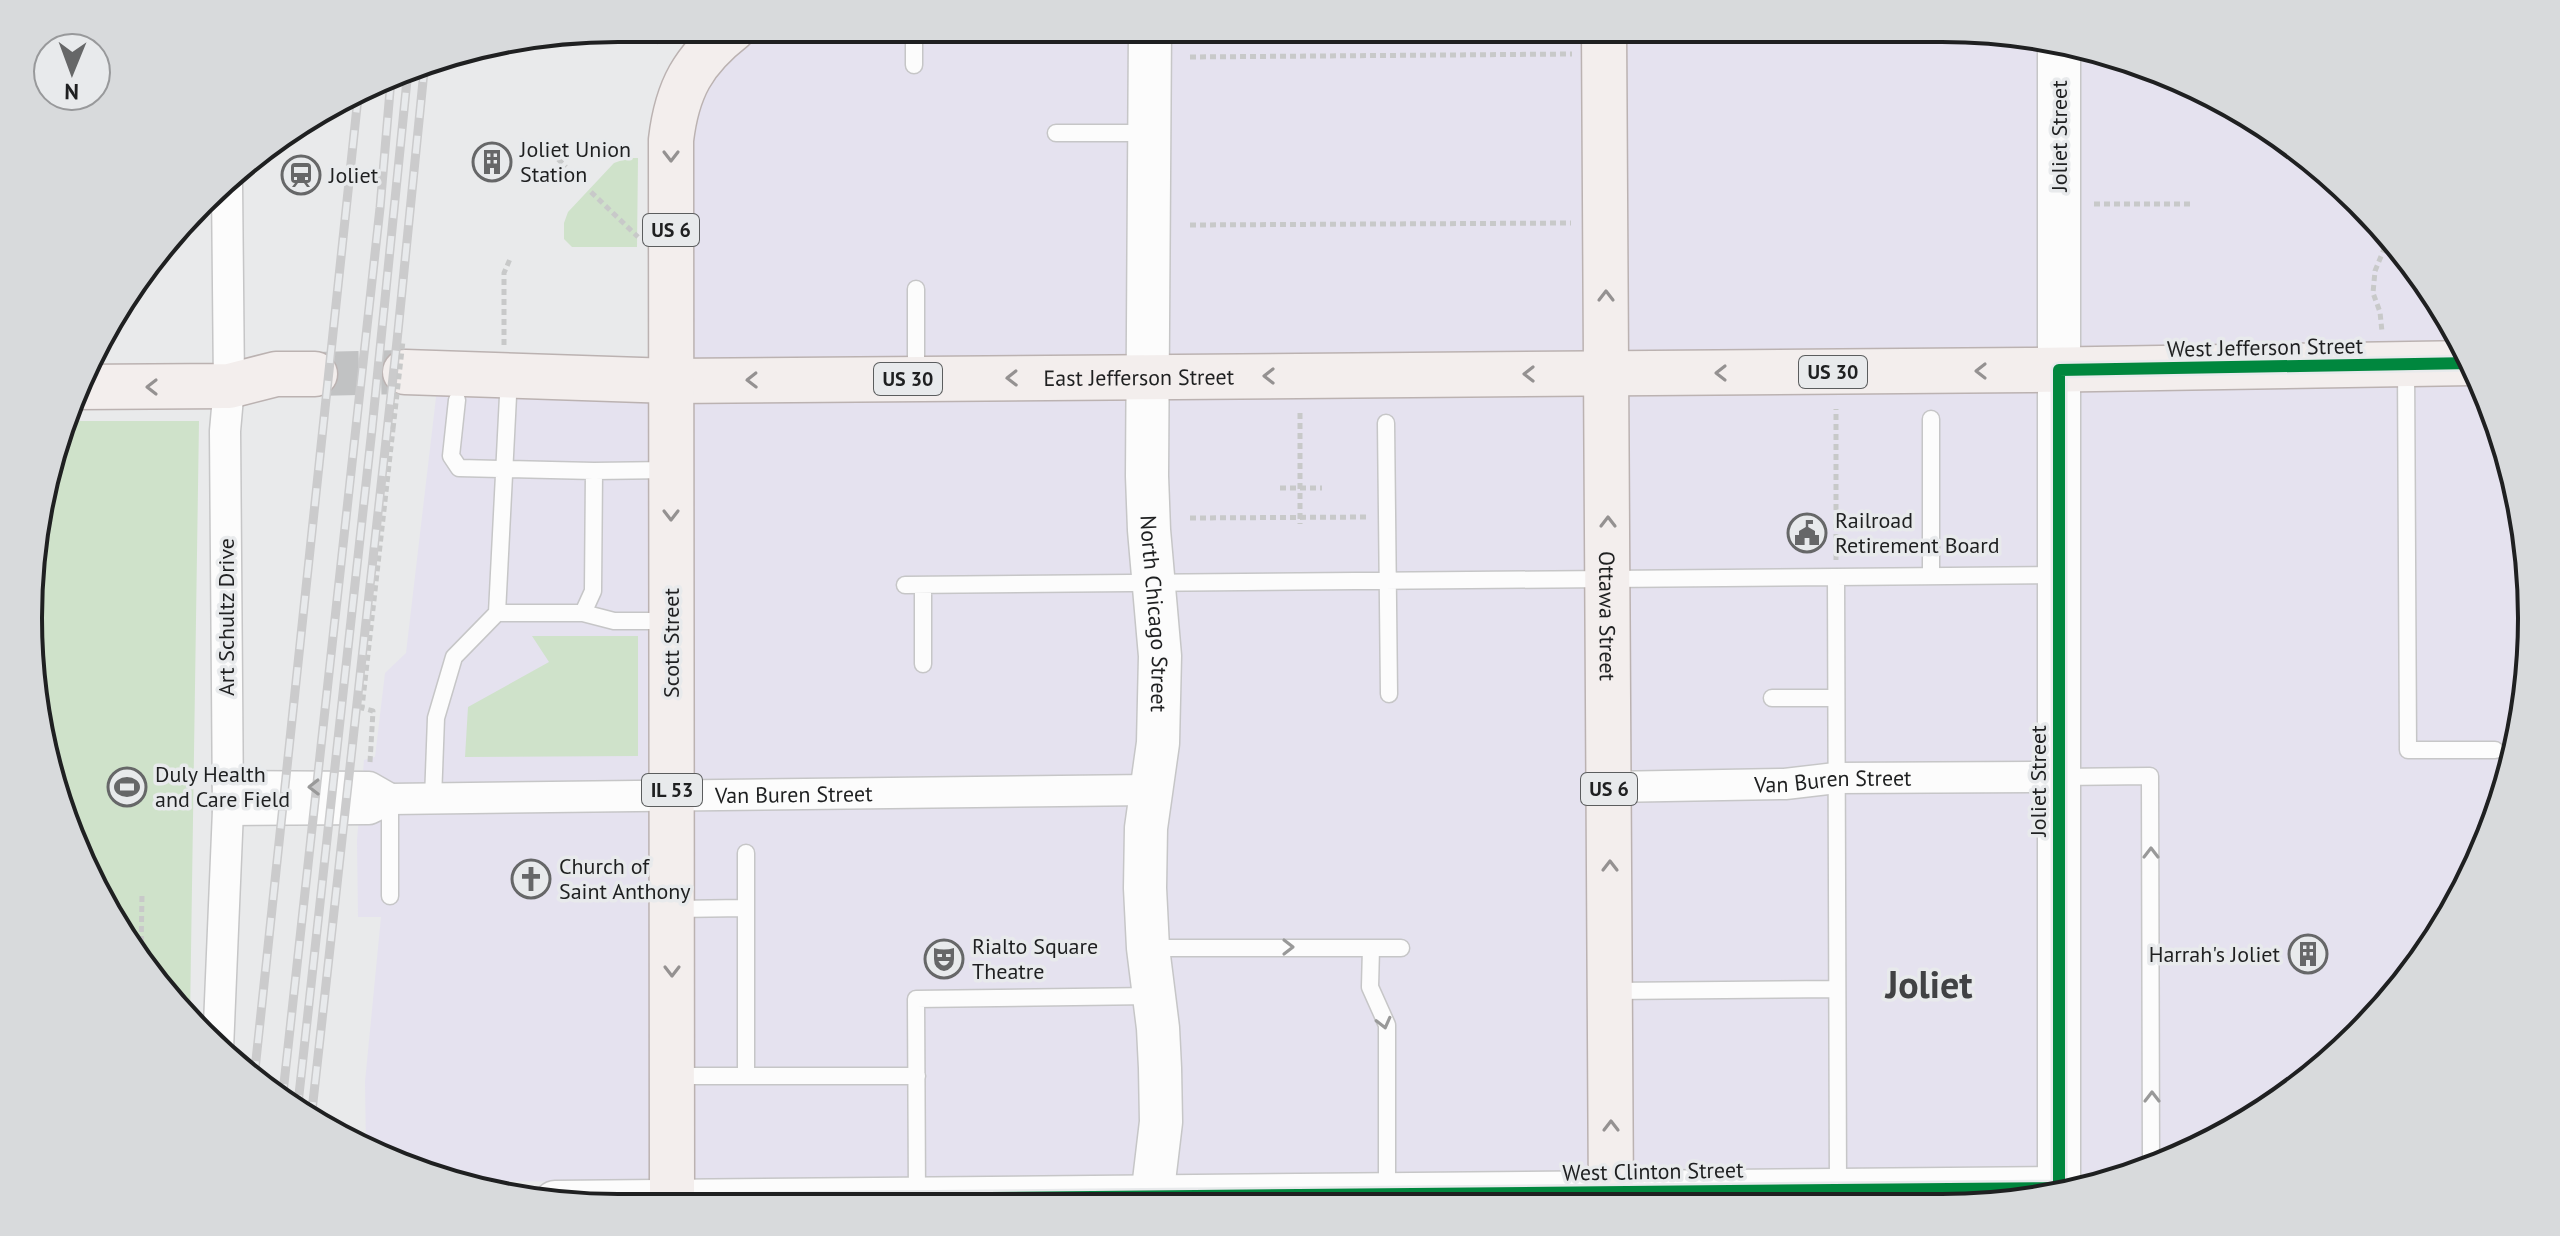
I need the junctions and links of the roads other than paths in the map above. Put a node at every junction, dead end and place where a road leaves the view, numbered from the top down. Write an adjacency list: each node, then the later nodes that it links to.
1 (717, 42): 17 (main road, Scott Street / US 6, one-way to 17)
2 (914, 42): 6 (lane)
3 (1150, 42): 8 (street, North Chicago Street)
4 (1593, 42): 14 (main road, Ottawa Street / US 6, one-way to 4)
5 (2059, 54): 13 (street, Joliet Street)
6 (914, 65)
7 (1056, 133): 8 (lane)
8 (1149, 133): 15 (street, North Chicago Street)
9 (227, 195): 18 (street, Art Schultz Drive)
10 (916, 289): 16 (lane)
11 (2394, 349): 12 (main road, West Jefferson Street / US 30); 13 (main road, West Jefferson Street / US 30); 43 (lane)
12 (2458, 360)
13 (2059, 370): 14 (main road, West Jefferson Street / US 30, one-way to 14); 28 (street, Joliet Street)
14 (1607, 374): 15 (main road, East Jefferson Street / US 30, one-way to 15); 31 (main road, Ottawa Street / US 6, one-way to 14)
15 (1146, 377): 16 (main road, East Jefferson Street / US 30, one-way to 16); 33 (street, North Chicago Street)
16 (916, 379): 17 (main road, East Jefferson Street / US 30, one-way to 17)
17 (671, 381): 21 (main road, East Jefferson Street); 22 (main road, East Jefferson Street); 26 (main road, Scott Street / IL 53)
18 (229, 386): 19 (main road, one-way to 19); 20 (main road); 49 (street, Art Schultz Drive)
19 (91, 387)
20 (314, 388)
21 (508, 396): 22 (main road, East Jefferson Street); 25 (lane)
22 (457, 400): 25 (lane)
23 (1931, 419): 29 (lane)
24 (1386, 423): 32 (lane)
25 (502, 468): 27 (lane); 36 (lane)
26 (671, 470): 27 (lane); 38 (main road, Scott Street / IL 53, one-way to 38)
27 (594, 471): 37 (lane)
28 (2059, 575): 29 (lane); 44 (street, Joliet Street)
29 (1931, 576): 30 (lane)
30 (1836, 577): 31 (lane); 42 (lane)
31 (1608, 579): 32 (lane); 46 (main road, Ottawa Street / US 6)
32 (1388, 581): 33 (lane); 40 (lane)
33 (1155, 583): 35 (lane); 47 (street, North Chicago Street)
34 (905, 585): 35 (lane)
35 (923, 585): 39 (lane)
36 (497, 613): 37 (lane); 51 (lane)
37 (583, 613): 38 (lane)
38 (671, 621): 48 (main road, Scott Street / IL 53)
39 (923, 664)
40 (1389, 694)
41 (1772, 698): 42 (lane)
42 (1836, 698): 45 (lane)
43 (2495, 750)
44 (2058, 777): 45 (street, Van Buren Street); 66 (lane, one-way to 44); 67 (street, Joliet Street)
45 (1836, 778): 46 (street, Van Buren Street); 59 (lane)
46 (1609, 787): 60 (main road, Ottawa Street / US 6, one-way to 46)
47 (1150, 790): 48 (street, Van Buren Street); 56 (street, North Chicago Street)
48 (672, 796): 51 (street, Van Buren Street); 55 (main road, Scott Street / IL 53)
49 (228, 798): 50 (street, Van Buren Street); 62 (street, Art Schultz Drive)
50 (390, 799): 51 (street, Van Buren Street); 53 (lane)
51 (433, 799)
52 (746, 853): 54 (lane)
53 (390, 896)
54 (745, 908): 55 (lane); 64 (lane)
55 (671, 909): 63 (main road, Scott Street / IL 53, one-way to 63)
56 (1148, 948): 57 (lane, one-way to 57); 61 (street, North Chicago Street)
57 (1367, 948): 58 (lane); 72 (lane, one-way to 72)
58 (1401, 948)
59 (1837, 989): 60 (lane); 74 (lane)
60 (1611, 991): 73 (main road, Ottawa Street / US 6, one-way to 60)
61 (1154, 996): 65 (lane); 71 (street, North Chicago Street)
62 (219, 1032)
63 (672, 1076): 64 (lane); 69 (main road, Scott Street / IL 53)
64 (746, 1076): 65 (lane)
65 (917, 1076): 70 (lane)
66 (2151, 1154)
67 (2065, 1180)
68 (1998, 1191): 75 (street, West Clinton Street)
69 (672, 1194)
70 (917, 1194)
71 (1153, 1194)
72 (1387, 1194)
73 (1611, 1194)
74 (1838, 1194)
75 (1903, 1194)

